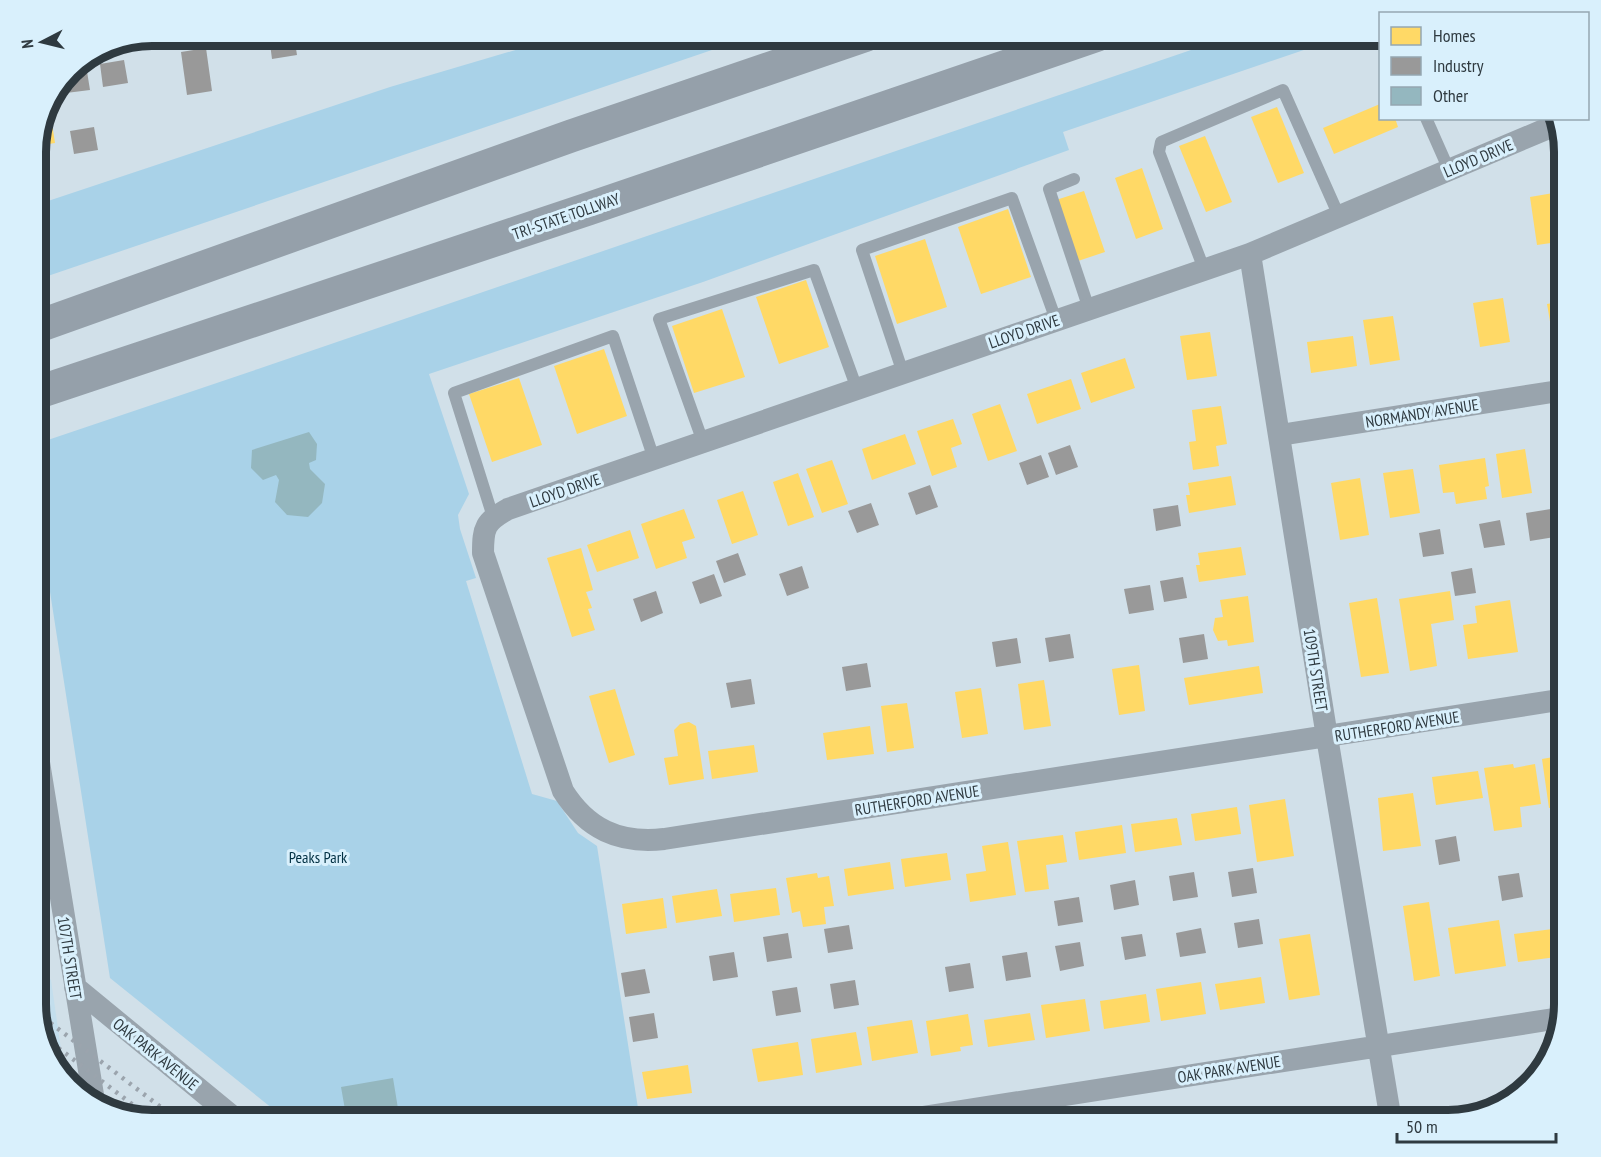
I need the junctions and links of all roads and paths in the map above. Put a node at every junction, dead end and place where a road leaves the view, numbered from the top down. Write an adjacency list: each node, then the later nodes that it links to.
1 (833, 46): 12 (highway)
2 (1065, 46): 14 (highway, TRI-STATE TOLLWAY)
3 (1427, 120): 5 (lane)
4 (1551, 127): 5 (street, LLOYD DRIVE)
5 (1449, 170): 7 (street, LLOYD DRIVE)
6 (1074, 179): 10 (lane)
7 (1339, 216): 8 (street, LLOYD DRIVE); 9 (lane)
8 (1250, 254): 9 (street, LLOYD DRIVE); 17 (street, 109TH STREET)
9 (1204, 269): 10 (street, LLOYD DRIVE)
10 (1089, 309): 11 (street, LLOYD DRIVE)
11 (1056, 320): 13 (street, LLOYD DRIVE); 13 (lane)
12 (47, 323)
13 (903, 373): 15 (street, LLOYD DRIVE)
14 (47, 389)
15 (857, 389): 18 (street, LLOYD DRIVE); 18 (lane)
16 (1554, 392): 17 (street, NORMANDY AVENUE)
17 (1280, 435): 22 (street, 109TH STREET)
18 (703, 442): 19 (street, LLOYD DRIVE)
19 (654, 459): 20 (street, LLOYD DRIVE); 20 (lane)
20 (490, 521): 22 (street, RUTHERFORD AVENUE)
21 (1554, 701): 22 (street, RUTHERFORD AVENUE)
22 (1327, 737): 26 (street, 109TH STREET)
23 (47, 813): 24 (street, 107TH STREET)
24 (75, 987): 27 (street, 107TH STREET); 28 (street, OAK PARK AVENUE)
25 (1554, 1019): 26 (street, OAK PARK AVENUE)
26 (1379, 1046): 29 (street, OAK PARK AVENUE); 30 (street, 109TH STREET)
27 (91, 1091)
28 (226, 1111)
29 (961, 1111)
30 (1389, 1111)

